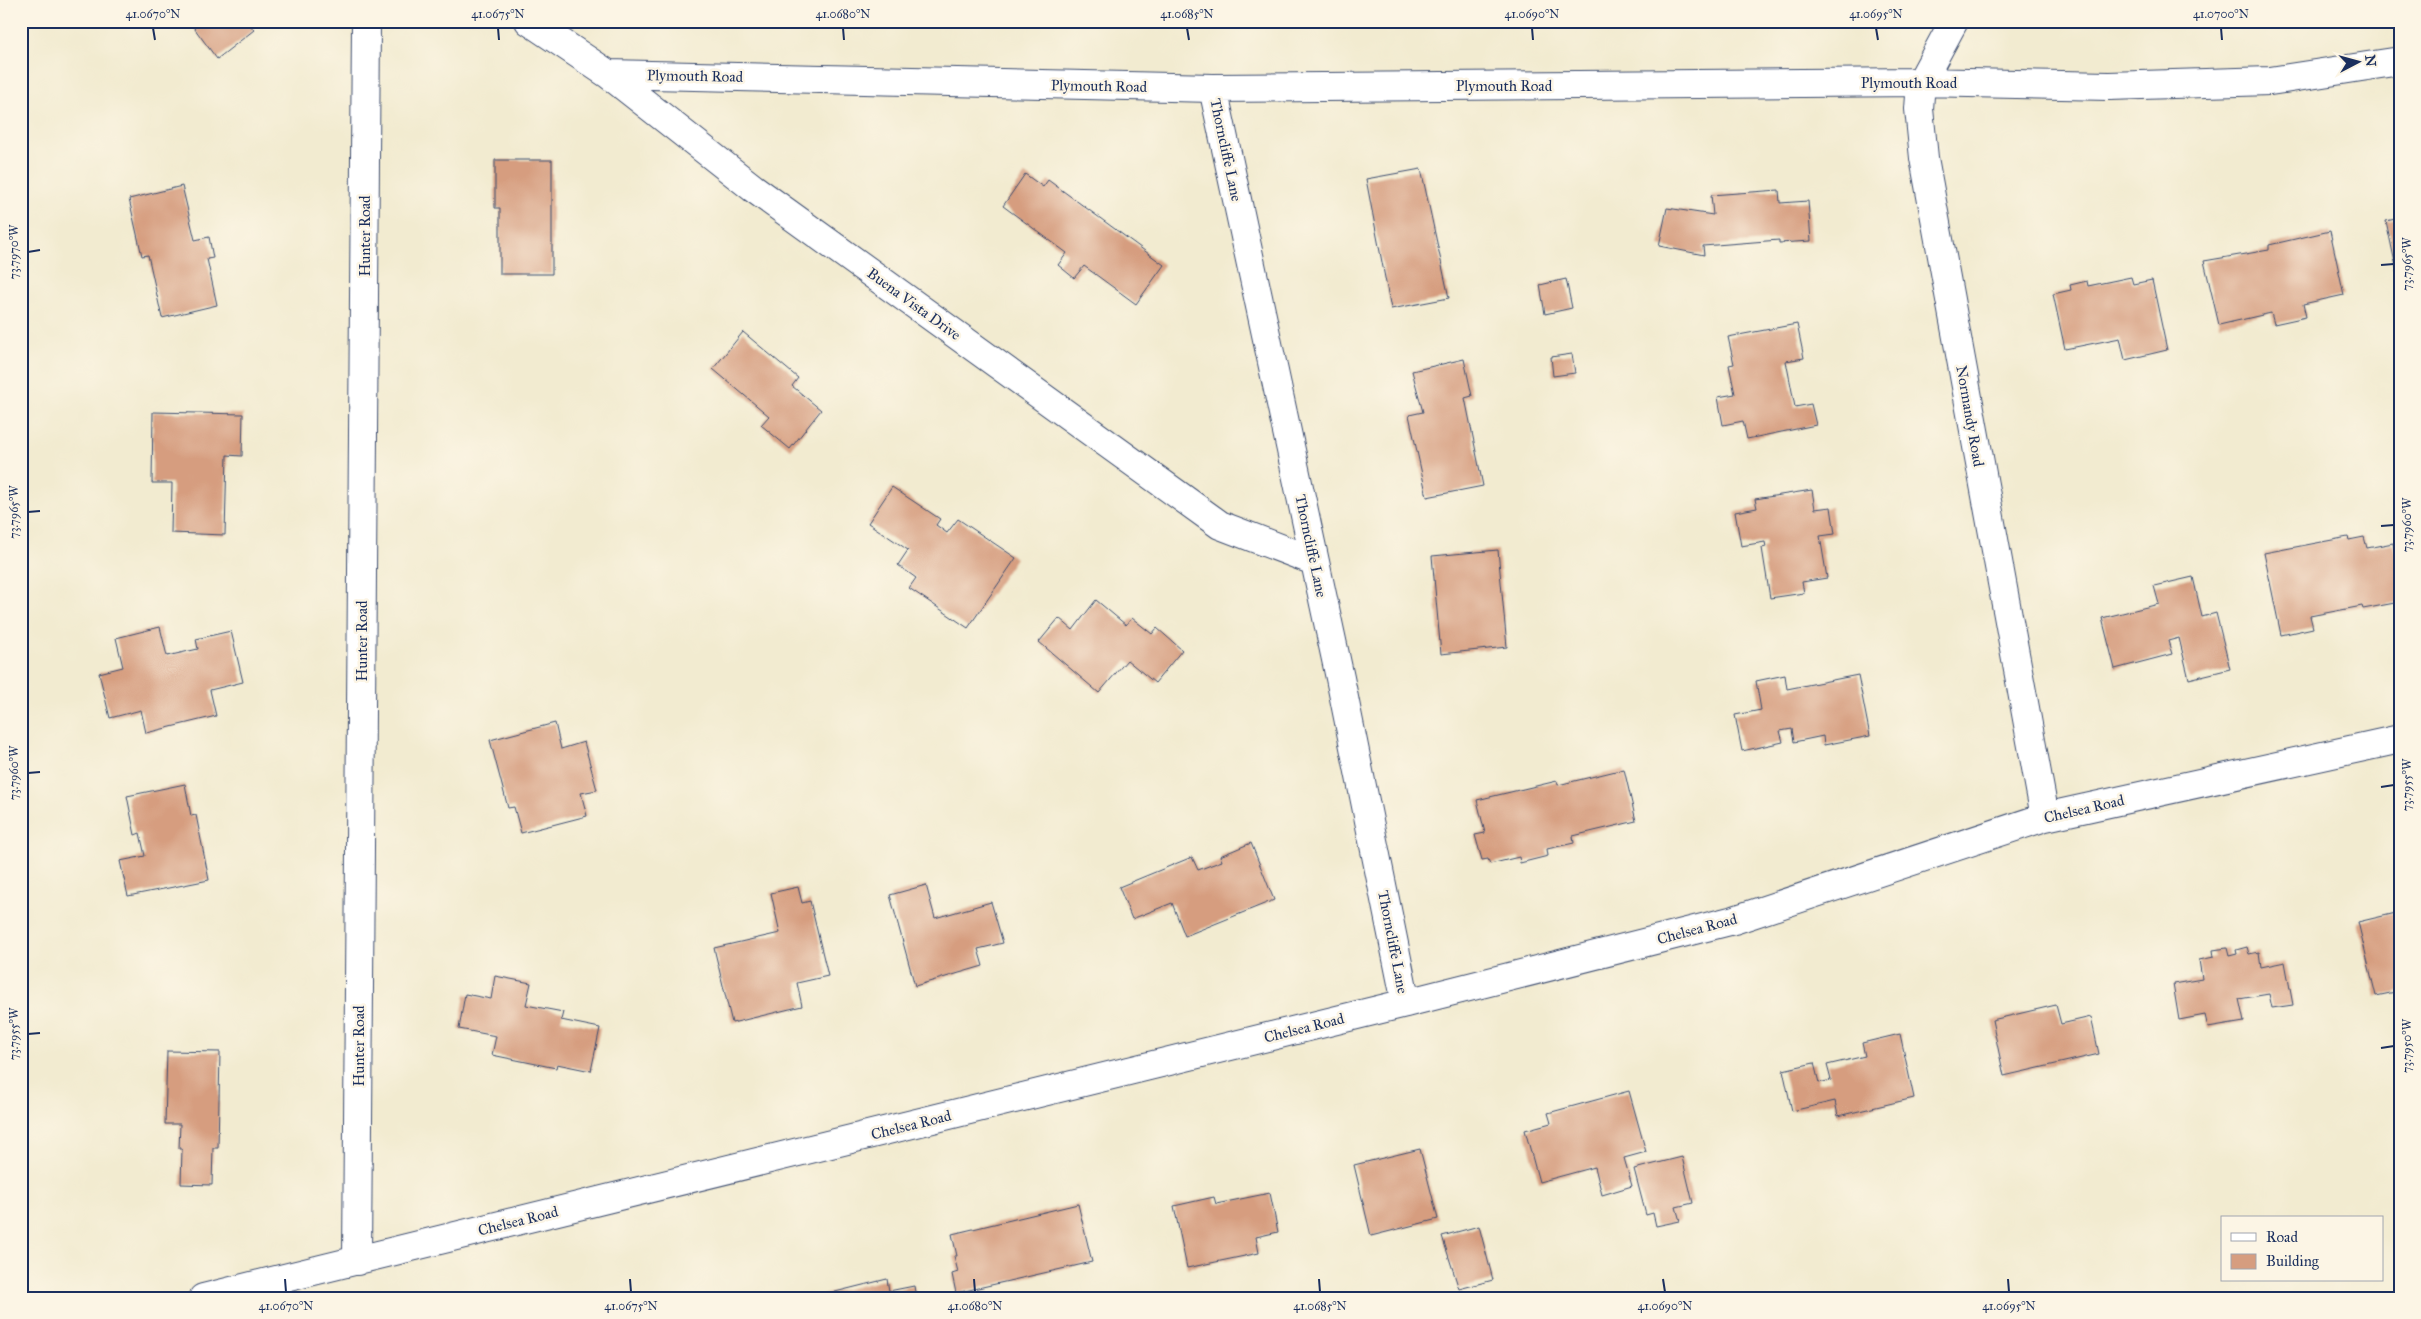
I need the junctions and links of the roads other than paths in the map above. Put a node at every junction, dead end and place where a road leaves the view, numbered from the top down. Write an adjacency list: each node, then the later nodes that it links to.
1 (366, 21): 12 (street, Hunter Road)
2 (529, 21): 5 (street, Buena Vista Drive)
3 (1954, 21): 6 (street, Normandy Road)
4 (2400, 61): 6 (street, Plymouth Road)
5 (608, 74): 7 (street, Plymouth Road); 8 (street, Buena Vista Drive)
6 (1921, 82): 7 (street, Plymouth Road); 10 (street, Normandy Road)
7 (1213, 88): 8 (street, Thorncliffe Lane)
8 (1314, 561): 11 (street, Thorncliffe Lane)
9 (2400, 739): 10 (street, Chelsea Road)
10 (2045, 817): 11 (street, Chelsea Road)
11 (1406, 1004): 12 (street, Chelsea Road)
12 (357, 1261): 13 (street, Chelsea Road)
13 (203, 1298)

